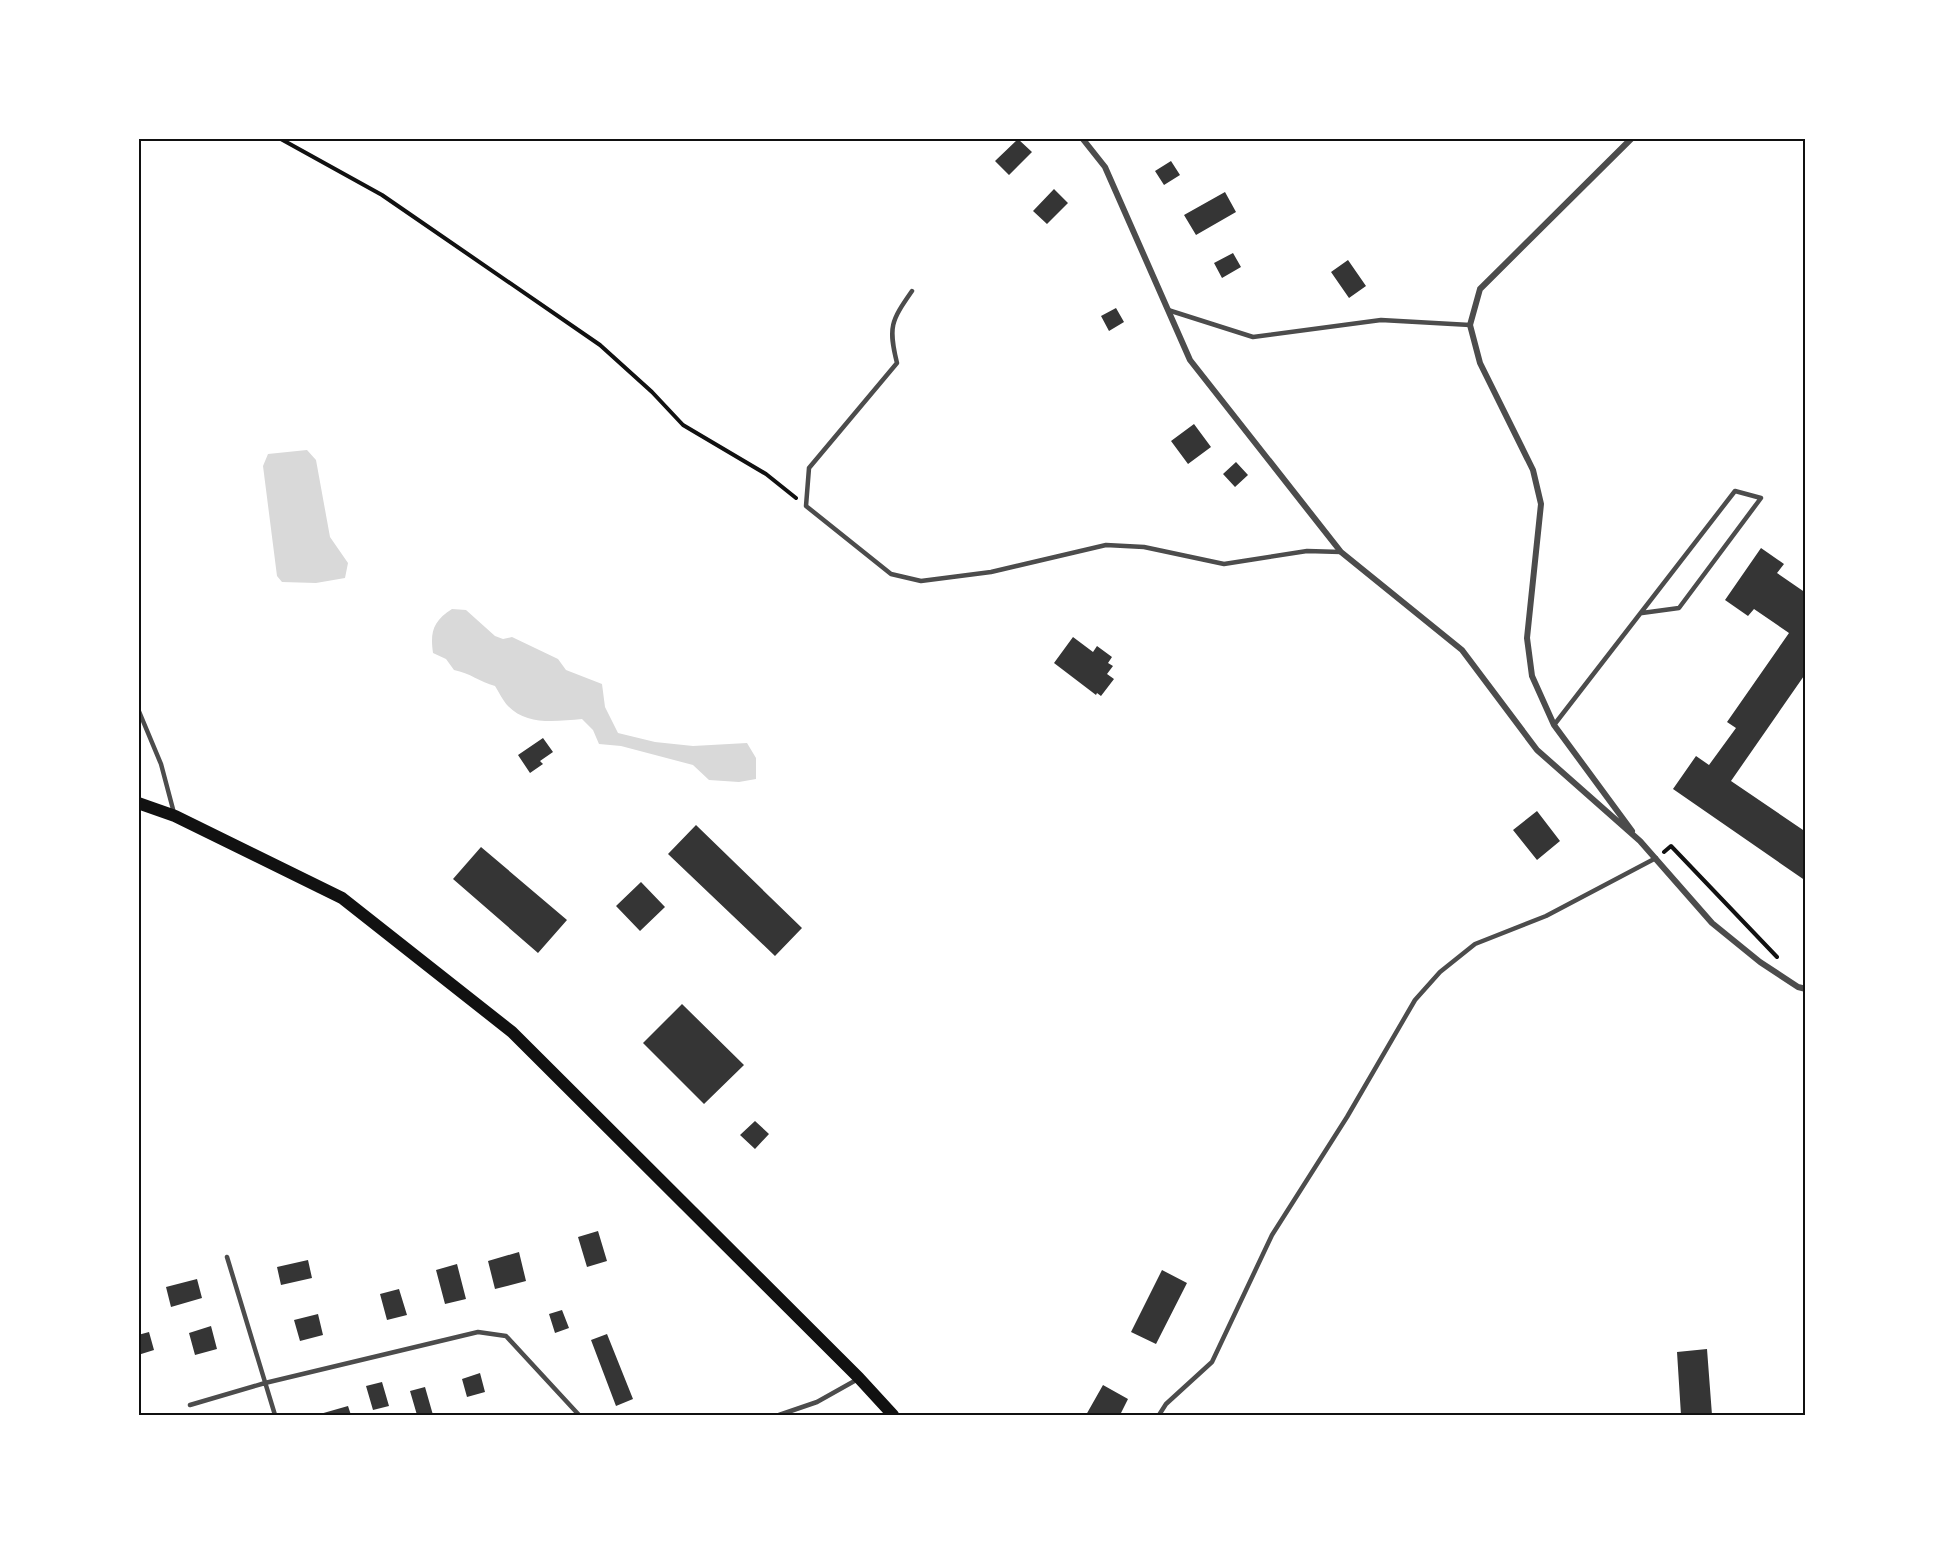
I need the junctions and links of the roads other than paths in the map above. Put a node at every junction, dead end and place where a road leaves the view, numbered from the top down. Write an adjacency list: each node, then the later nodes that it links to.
1 (1082, 138): 4 (street)
2 (1632, 138): 5 (street)
3 (912, 291): 6 (lane)
4 (1168, 310): 5 (lane); 6 (street)
5 (1470, 325): 9 (street)
6 (1341, 552): 12 (street)
7 (1642, 613): 7 (lane); 9 (lane)
8 (138, 709): 11 (lane)
9 (1554, 725): 12 (street)
10 (138, 802): 11 (main road)
11 (175, 816): 16 (main road)
12 (1640, 841): 13 (street)
13 (1656, 858): 14 (street); 23 (lane)
14 (1806, 989)
15 (227, 1257): 17 (lane)
16 (859, 1378): 21 (lane); 22 (main road)
17 (265, 1383): 18 (lane); 19 (lane); 20 (lane)
18 (190, 1405)
19 (275, 1415)
20 (579, 1415)
21 (779, 1415)
22 (893, 1415)
23 (1159, 1415)

